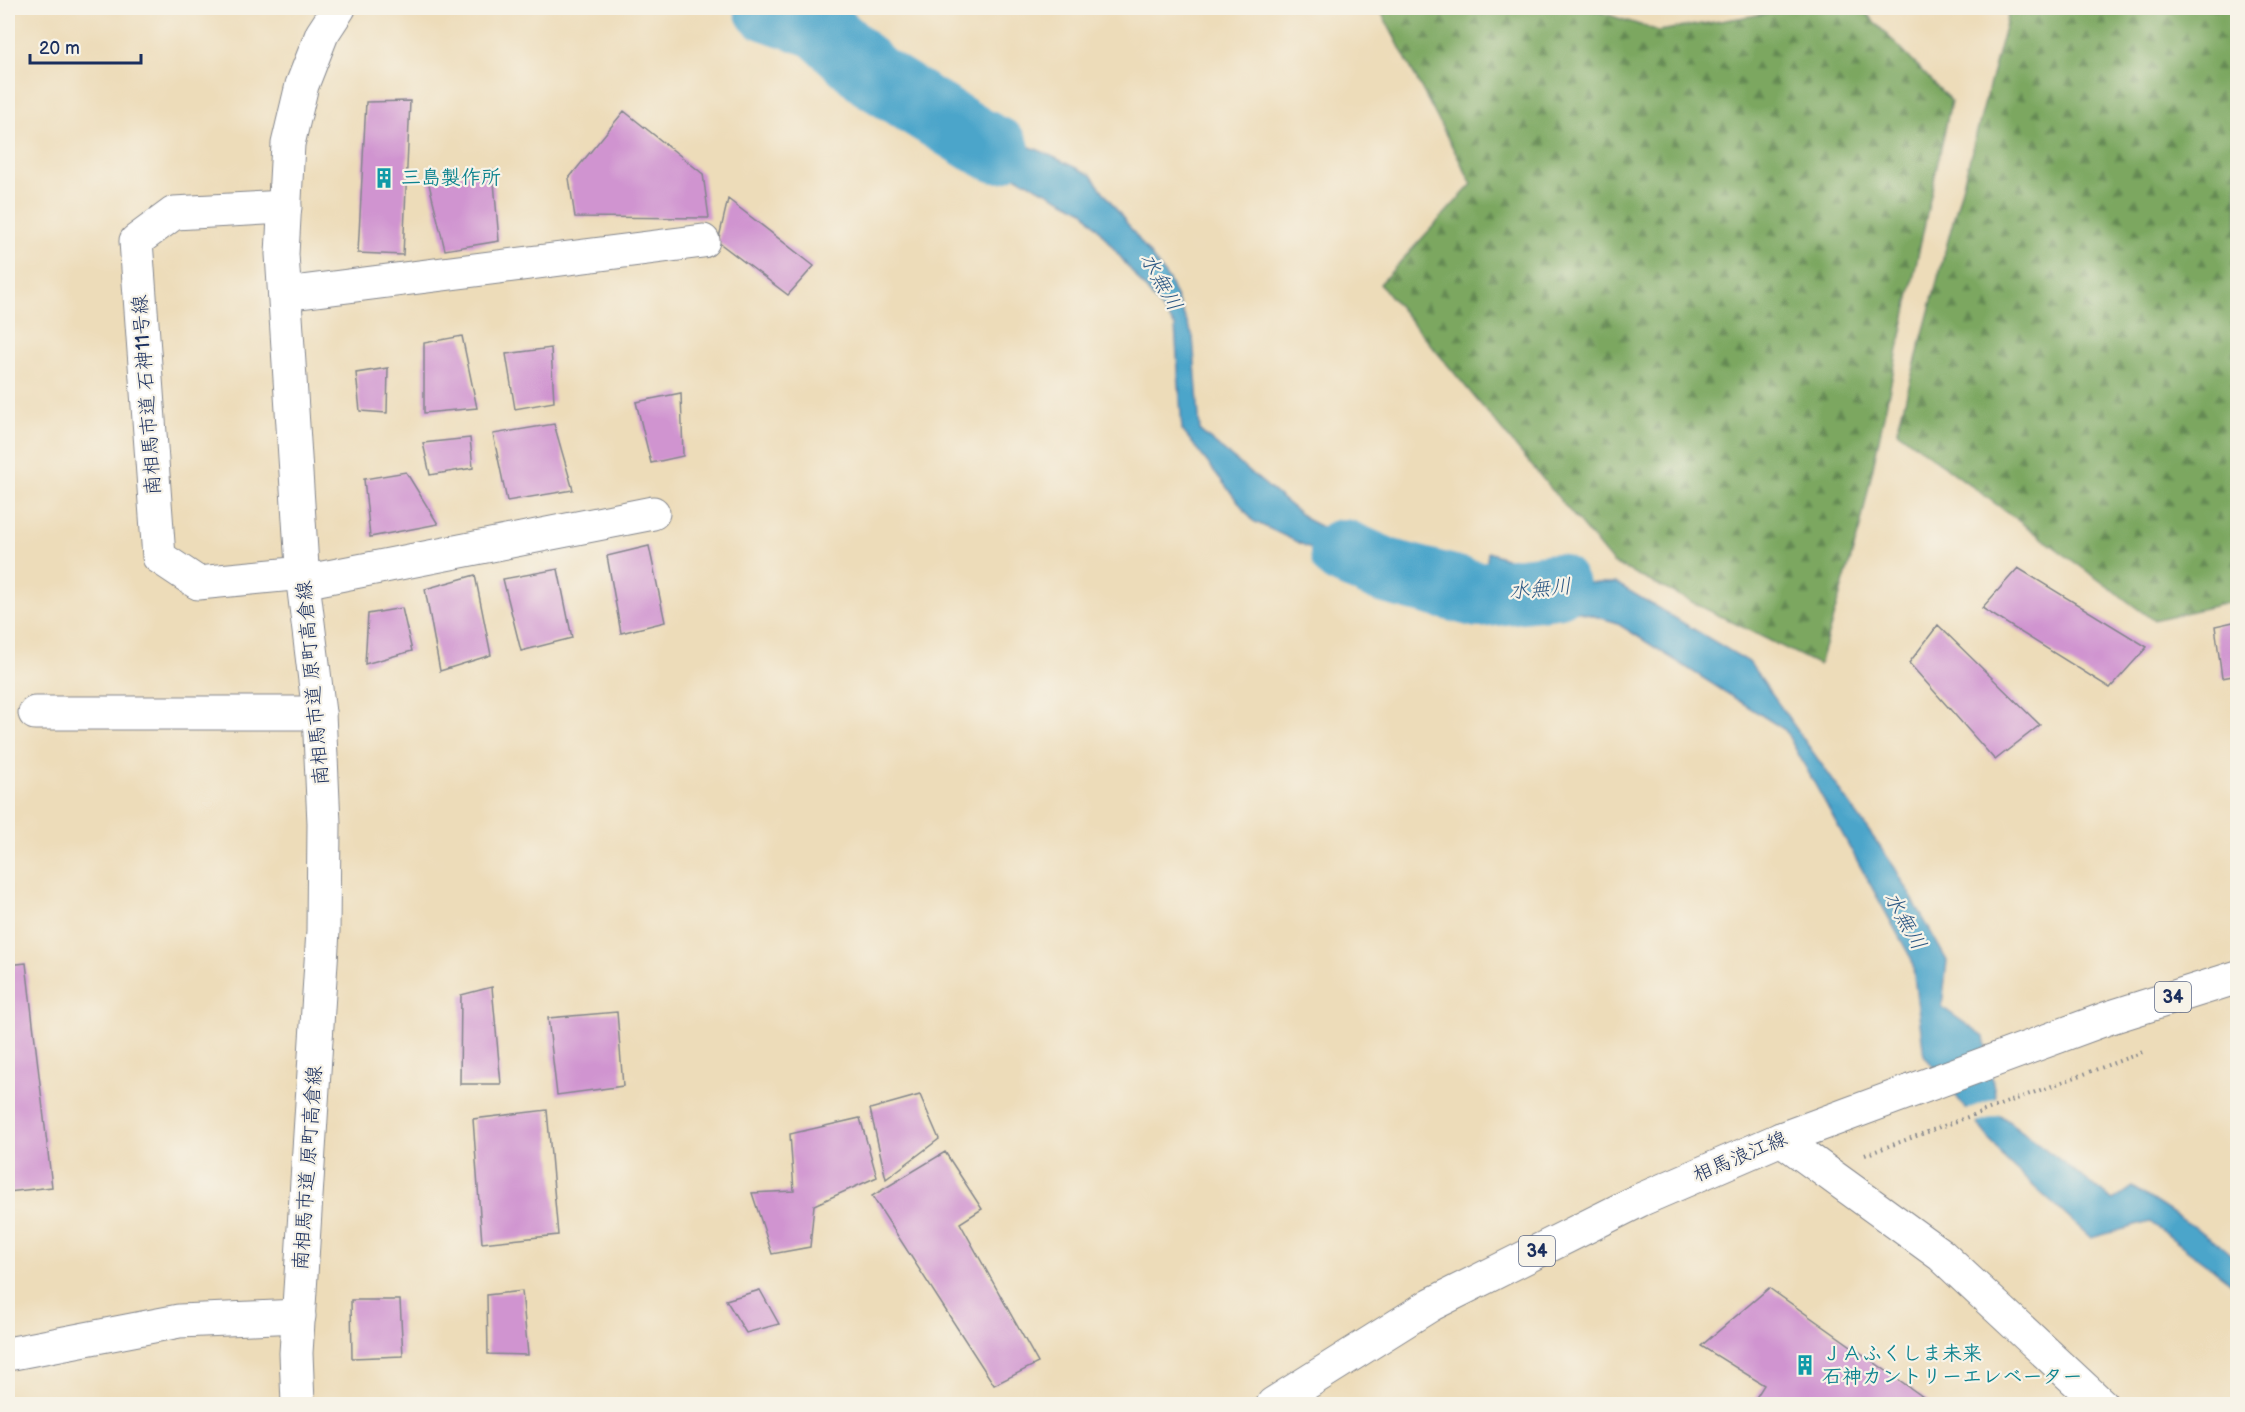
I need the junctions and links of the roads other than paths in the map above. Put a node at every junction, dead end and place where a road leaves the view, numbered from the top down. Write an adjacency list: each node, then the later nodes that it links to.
1 (339, 8): 2 (street, 南相馬市道 原町高倉線)
2 (285, 207): 4 (street, 南相馬市道 原町高倉線); 6 (street, 南相馬市道 石神11号線)
3 (703, 241): 4 (street)
4 (285, 294): 6 (street, 南相馬市道 原町高倉線)
5 (653, 513): 6 (street)
6 (303, 577): 8 (street, 南相馬市道 原町高倉線)
7 (34, 713): 8 (street)
8 (319, 713): 11 (street, 南相馬市道 原町高倉線)
9 (2238, 977): 10 (street, 相馬浪江線 / 34)
10 (1781, 1139): 14 (street, 相馬浪江線 / 34); 15 (street)
11 (298, 1316): 12 (street); 13 (street, 南相馬市道 原町高倉線)
12 (13, 1353)
13 (298, 1404)
14 (1273, 1404)
15 (2101, 1404)

